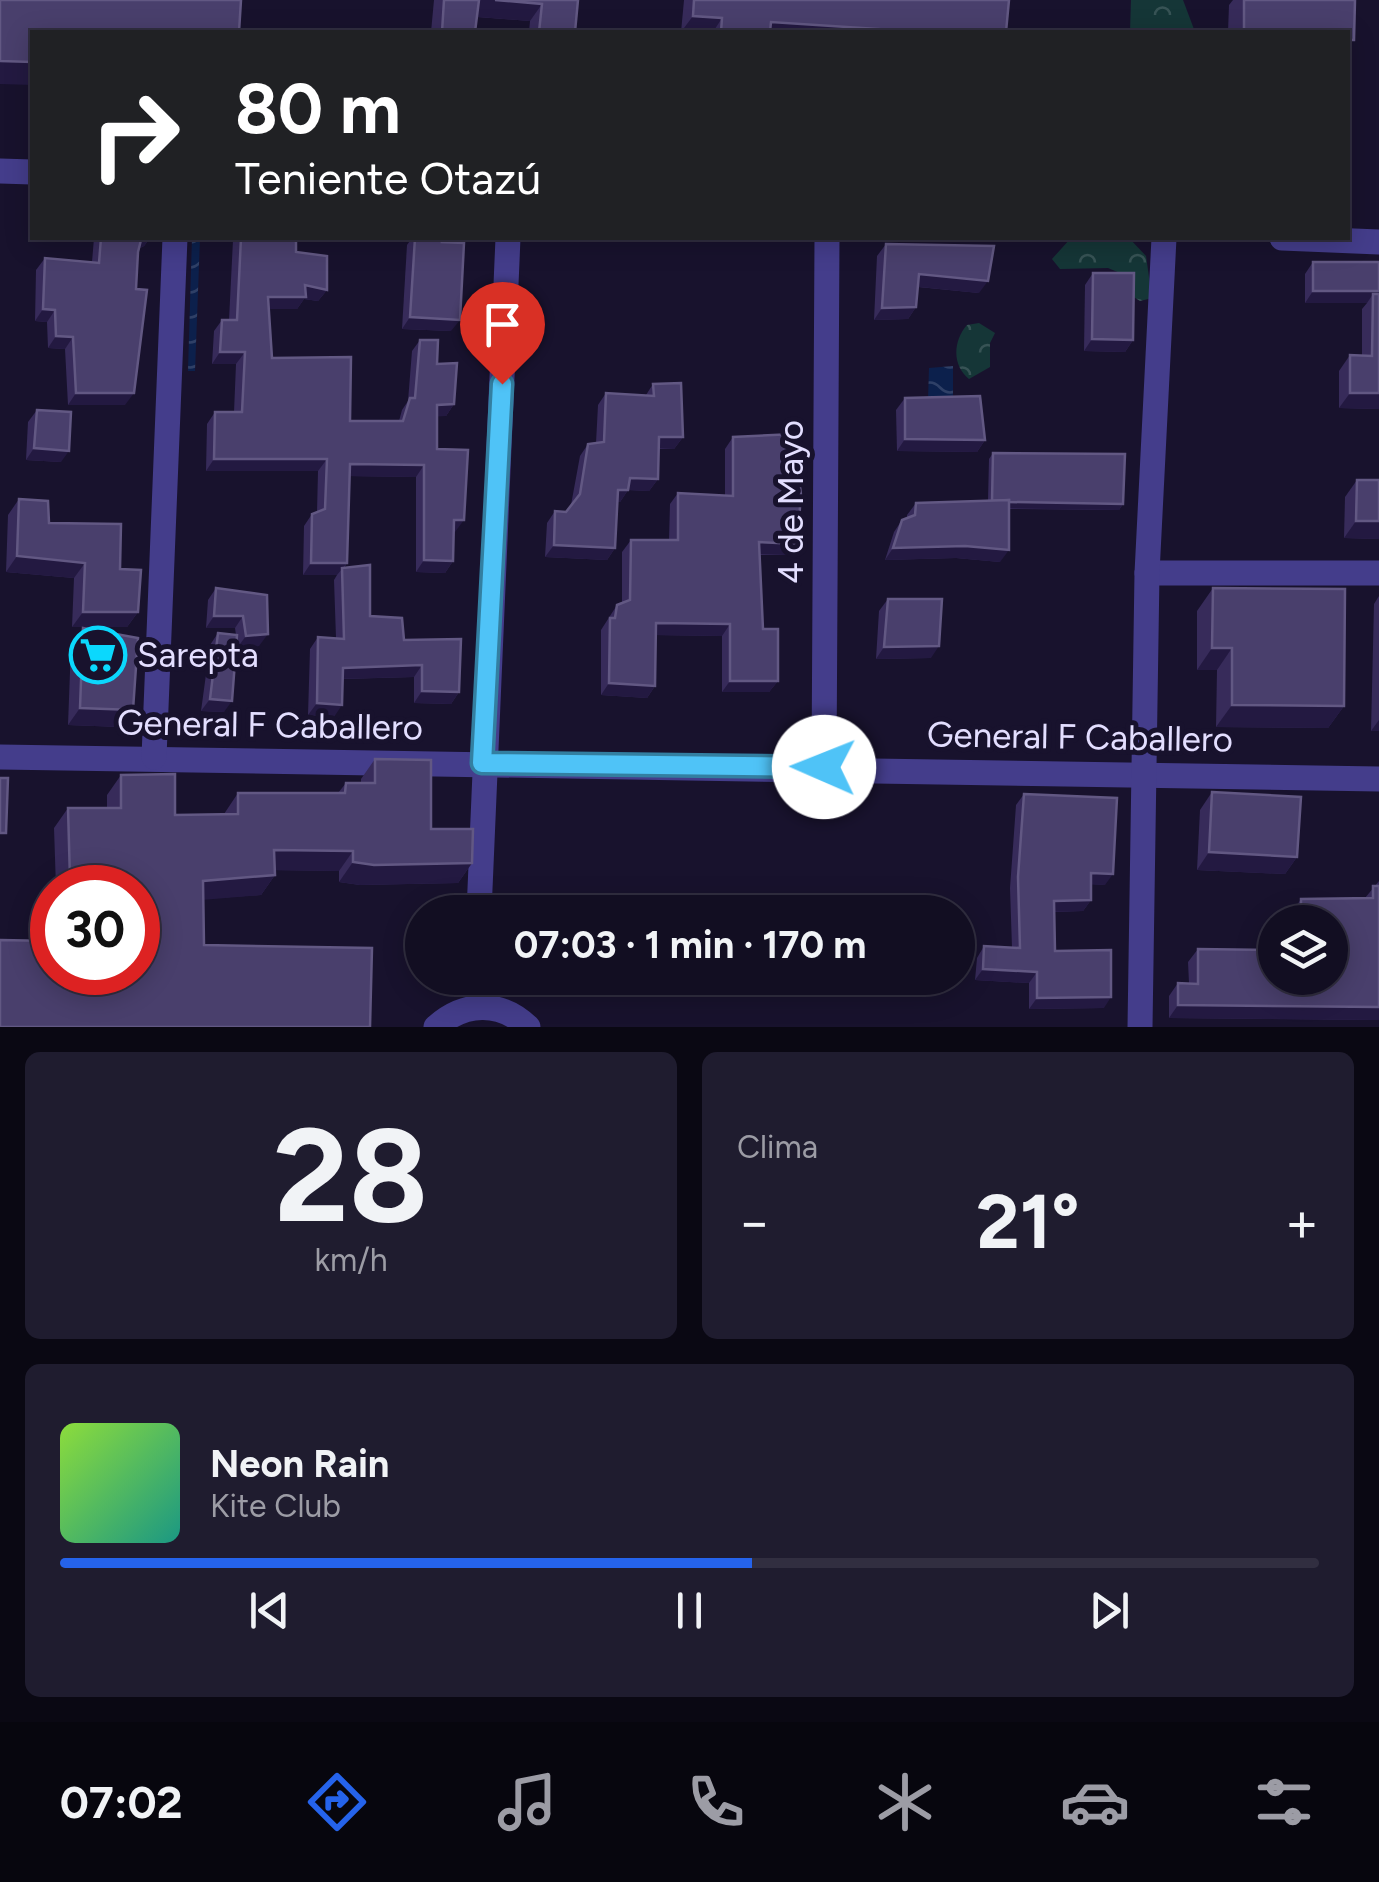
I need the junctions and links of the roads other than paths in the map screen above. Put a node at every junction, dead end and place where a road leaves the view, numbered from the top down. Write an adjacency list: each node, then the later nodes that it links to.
1 (0, 171): 2 (street)
2 (30, 172)
3 (175, 240): 12 (street)
4 (508, 240): 13 (street)
5 (827, 240): 14 (street, 4 de Mayo)
6 (1164, 240): 9 (street)
7 (1330, 240): 8 (street)
8 (1379, 242)
9 (1147, 572): 10 (street); 15 (street)
10 (1379, 573)
11 (0, 757): 12 (street, General F Caballero)
12 (154, 758): 13 (street, General F Caballero)
13 (482, 763): 14 (street, General F Caballero); 17 (street)
14 (824, 767): 15 (street, General F Caballero)
15 (1143, 773): 16 (street, General F Caballero); 22 (street)
16 (1379, 779)
17 (480, 895)
18 (480, 995): 19 (street)
19 (480, 1006): 20 (street); 21 (street)
20 (436, 1027)
21 (528, 1027)
22 (1140, 1027)

